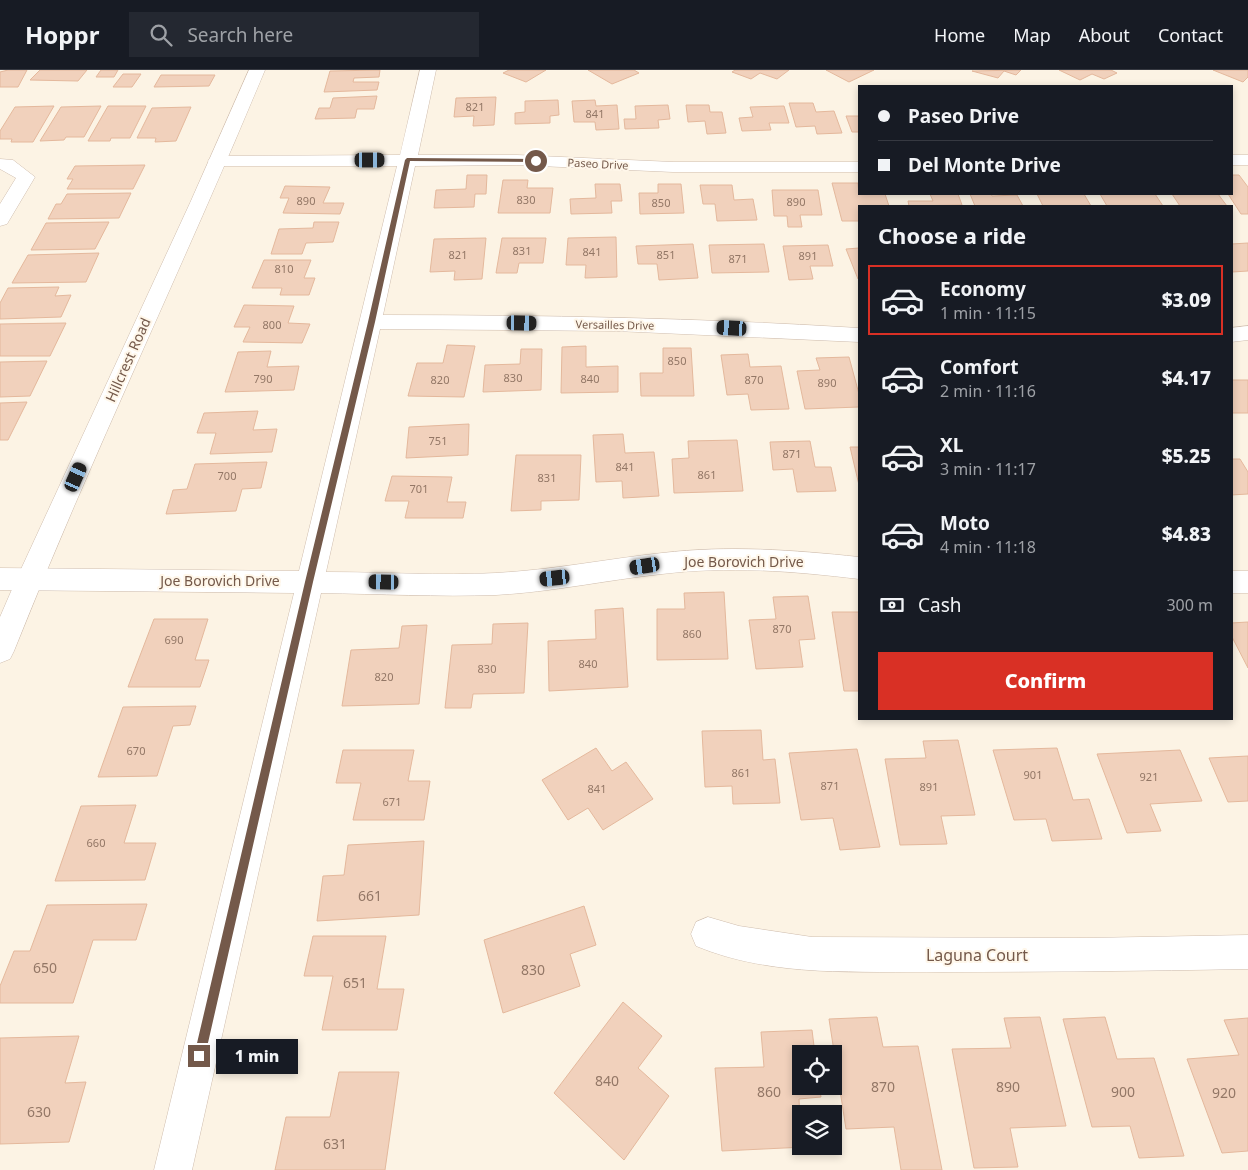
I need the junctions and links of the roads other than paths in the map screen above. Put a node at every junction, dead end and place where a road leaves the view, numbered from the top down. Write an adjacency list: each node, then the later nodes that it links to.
1 (257, 70): 6 (street, Hillcrest Road)
2 (428, 70): 3 (street)
3 (407, 160): 6 (street, Paseo Drive); 8 (street, Paseo Drive); 10 (street)
4 (1233, 160): 5 (street)
5 (1248, 160)
6 (217, 161): 16 (street, Hillcrest Road)
7 (0, 164): 9 (street)
8 (858, 167)
9 (0, 220)
10 (372, 322): 12 (street, Versailles Drive); 17 (street)
11 (1248, 333): 13 (street)
12 (858, 335)
13 (1233, 335)
14 (858, 568): 17 (street, Joe Borovich Drive)
15 (0, 579): 16 (street, Joe Borovich Drive)
16 (30, 580): 17 (street, Joe Borovich Drive); 20 (street, Hillcrest Road)
17 (309, 582): 23 (street)
18 (1233, 582): 19 (street)
19 (1248, 582)
20 (0, 650)
21 (708, 934): 22 (street, Laguna Court)
22 (1248, 952)
23 (173, 1170)

